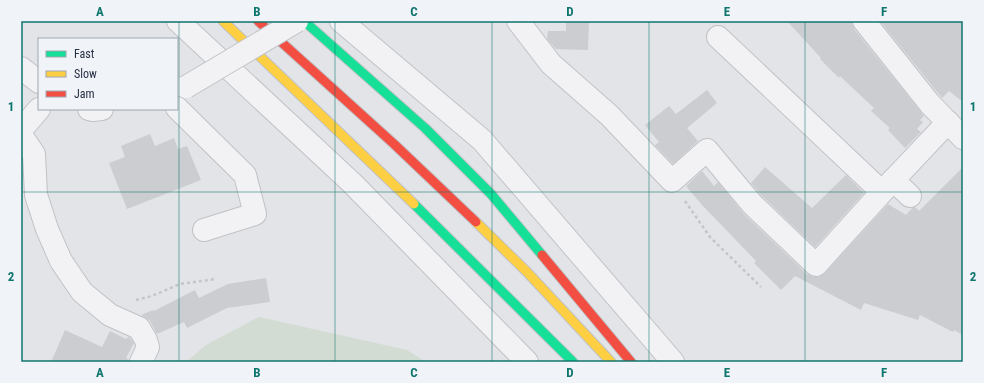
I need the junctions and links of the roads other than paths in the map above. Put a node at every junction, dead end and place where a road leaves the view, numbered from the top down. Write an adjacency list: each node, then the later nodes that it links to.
1 (178, 21): 23 (street)
2 (223, 21): 24 (main road)
3 (258, 21): 25 (main road)
4 (297, 21): 12 (street, bridge)
5 (304, 21): 26 (main road)
6 (341, 21): 27 (street)
7 (518, 21): 19 (street)
8 (864, 21): 15 (street)
9 (718, 37): 19 (street)
10 (21, 68): 11 (street)
11 (38, 81)
12 (181, 89)
13 (178, 109): 21 (street)
14 (38, 110): 16 (street)
15 (948, 122): 18 (street); 19 (street)
16 (21, 130)
17 (21, 135): 22 (street)
18 (963, 138)
19 (888, 186): 20 (street)
20 (910, 196)
21 (204, 230)
22 (141, 362)
23 (527, 362)
24 (573, 362)
25 (611, 362)
26 (631, 362)
27 (673, 362)

